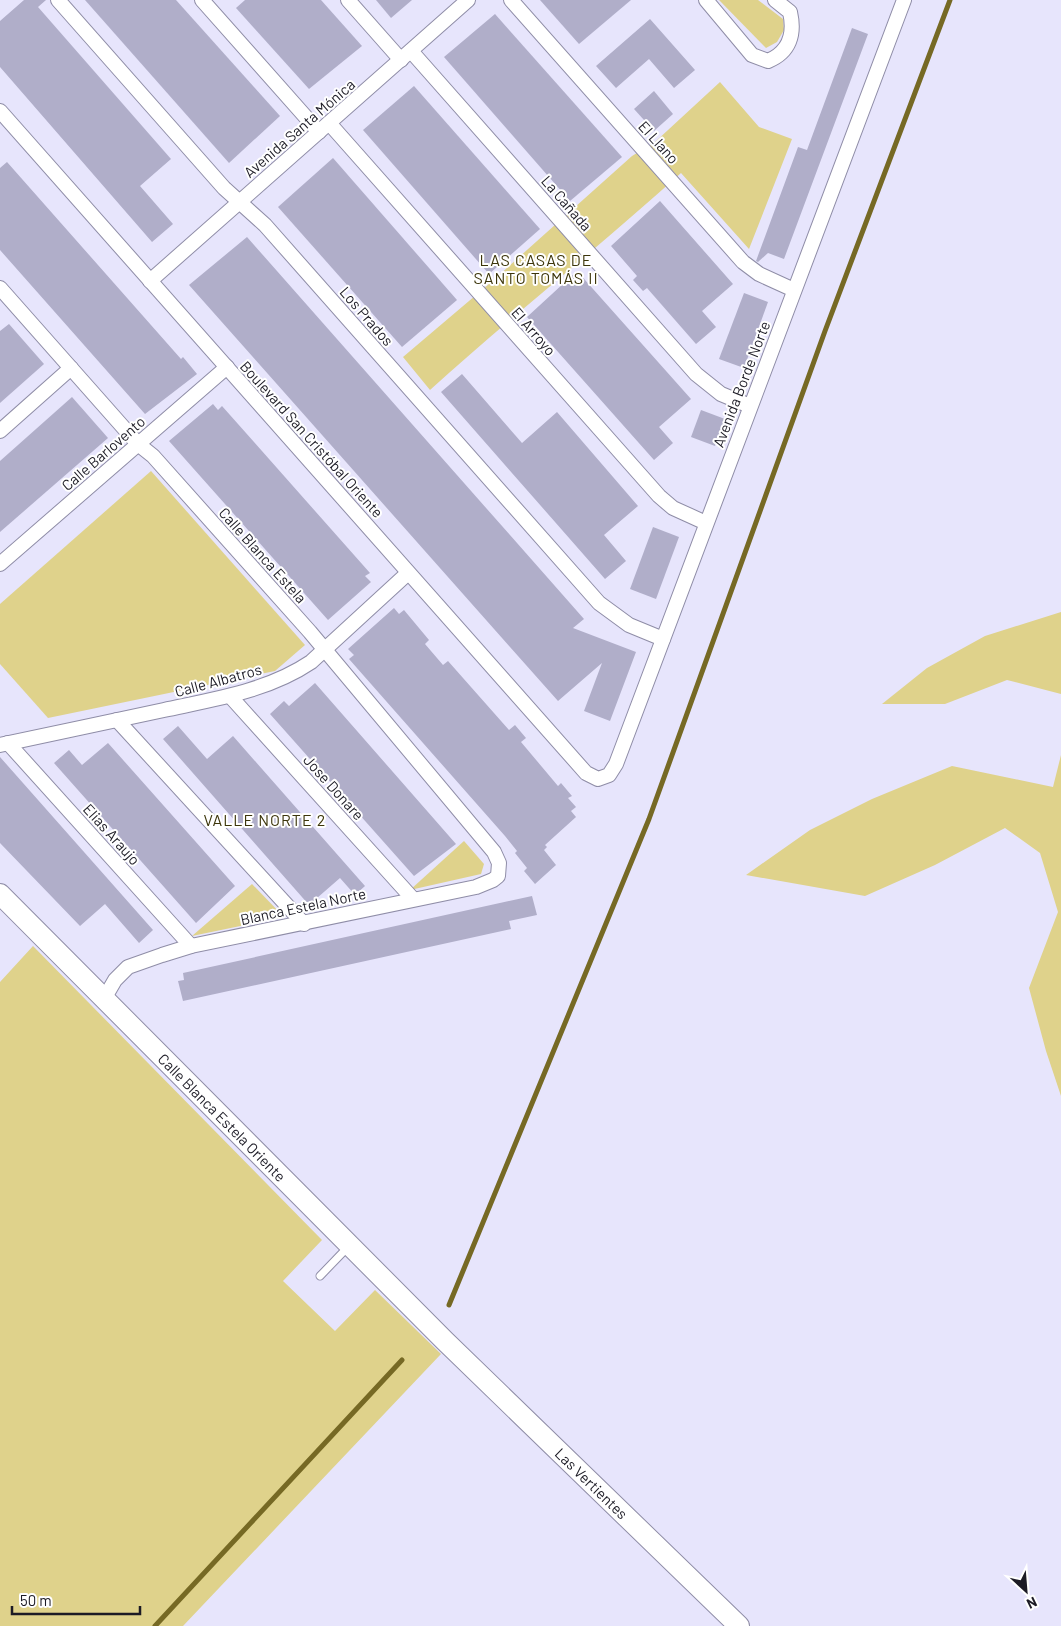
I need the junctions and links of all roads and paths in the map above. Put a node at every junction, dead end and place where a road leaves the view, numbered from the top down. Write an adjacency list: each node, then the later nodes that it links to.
1 (58, 0): 12 (street, Los Prados)
2 (202, 0): 11 (street, El Arroyo)
3 (348, 0): 9 (street, La Cañada)
4 (468, 0): 9 (street, Avenida Santa Mónica)
5 (511, 0): 14 (street, El Llano)
6 (706, 0): 7 (street)
7 (775, 0)
8 (904, 0): 14 (street, Avenida Borde Norte)
9 (406, 55): 11 (street, Avenida Santa Mónica); 18 (street, La Cañada)
10 (0, 111): 13 (street, Boulevard San Cristóbal Oriente)
11 (324, 127): 12 (street, Avenida Santa Mónica); 21 (street, El Arroyo)
12 (240, 202): 13 (street, Avenida Santa Mónica); 24 (street, Los Prados)
13 (150, 281): 16 (street, Boulevard San Cristóbal Oriente)
14 (794, 290): 18 (street, Avenida Borde Norte)
15 (2, 294): 17 (street, Calle Blanca Estela)
16 (227, 367): 20 (street, Calle Barlovento); 23 (street, Boulevard San Cristóbal Oriente)
17 (71, 368): 19 (street); 20 (street, Calle Blanca Estela)
18 (750, 406): 21 (street, Avenida Borde Norte)
19 (0, 431)
20 (138, 444): 22 (street, Calle Barlovento); 25 (street, Calle Blanca Estela)
21 (706, 523): 24 (street, Avenida Borde Norte)
22 (0, 564)
23 (408, 573): 25 (street, Calle Albatros); 29 (street, Boulevard San Cristóbal Oriente)
24 (663, 639): 29 (street, Avenida Borde Norte)
25 (324, 650): 26 (street, Calle Albatros); 30 (street, Calle Blanca Estela)
26 (230, 696): 27 (street, Calle Albatros); 32 (street, Jose Donare)
27 (117, 720): 28 (street, Calle Albatros); 33 (street)
28 (4, 744): 34 (street, Elias Araujo)
29 (605, 777)
30 (494, 852): 32 (street, Blanca Estela Norte)
31 (0, 894): 35 (street, Calle Blanca Estela Oriente)
32 (413, 899): 33 (street, Blanca Estela Norte)
33 (304, 924): 34 (street, Blanca Estela Norte)
34 (191, 946): 35 (street, Blanca Estela Norte)
35 (104, 999): 36 (street, Calle Blanca Estela Oriente)
36 (350, 1245): 37 (lane); 38 (street, Calle Blanca Estela Oriente)
37 (320, 1276)
38 (445, 1341): 39 (street, Las Vertientes)
39 (739, 1626)

